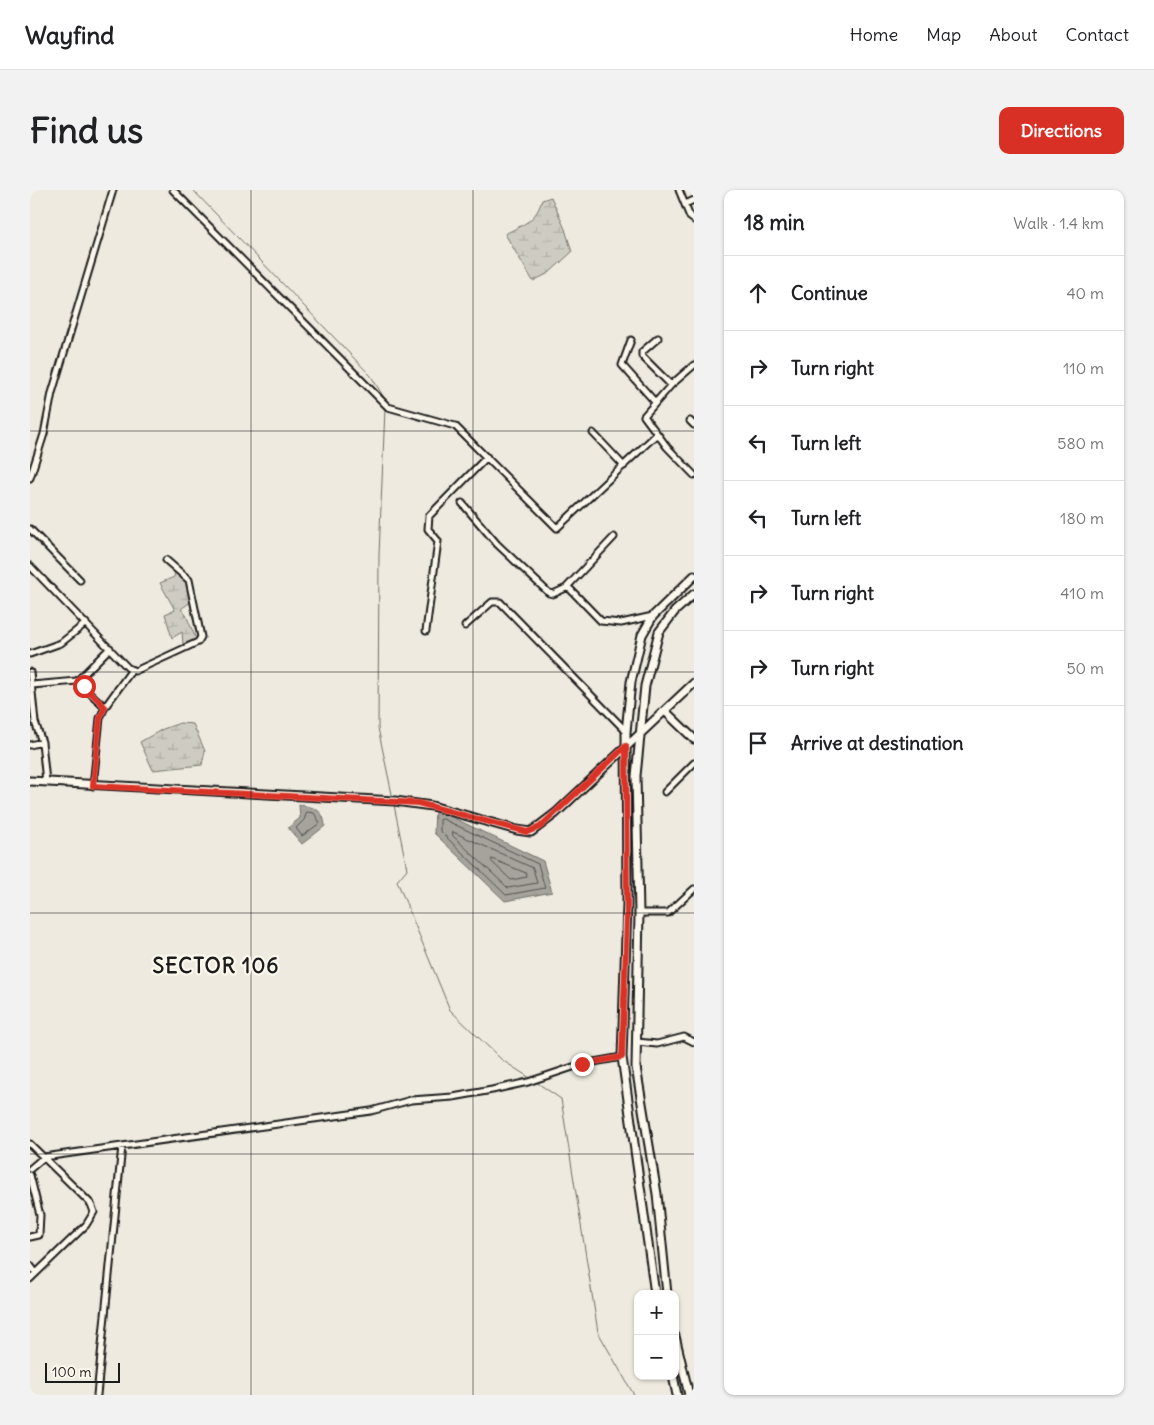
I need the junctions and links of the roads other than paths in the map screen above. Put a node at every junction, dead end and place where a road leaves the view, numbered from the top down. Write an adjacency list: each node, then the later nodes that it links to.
1 (113, 190): 17 (street)
2 (173, 190): 14 (street)
3 (679, 190): 5 (street)
4 (694, 200): 5 (street)
5 (685, 204): 6 (street)
6 (694, 220)
7 (658, 338): 10 (street)
8 (631, 340): 11 (street)
9 (694, 365): 10 (street)
10 (671, 385): 11 (street)
11 (655, 402): 13 (street)
12 (593, 433): 15 (street)
13 (657, 434): 15 (street); 16 (street)
14 (487, 457): 15 (street); 30 (street)
15 (624, 466)
16 (693, 472)
17 (30, 478)
18 (462, 503): 25 (street)
19 (30, 529): 24 (street)
20 (614, 537): 25 (street)
21 (166, 560): 33 (street)
22 (30, 566): 28 (street)
23 (694, 576): 27 (street)
24 (80, 580)
25 (566, 588): 27 (street)
26 (694, 594): 41 (street)
27 (653, 616): 40 (street)
28 (86, 623): 31 (street); 32 (street)
29 (465, 626): 40 (street)
30 (426, 631)
31 (110, 648): 33 (street); 35 (street)
32 (30, 654)
33 (131, 671): 38 (street)
34 (30, 672): 37 (street)
35 (77, 681): 37 (street); 38 (street)
36 (694, 683): 39 (street)
37 (32, 685): 43 (street)
38 (105, 707): 49 (street)
39 (665, 710): 41 (street); 42 (street)
40 (626, 732): 45 (street)
41 (639, 733): 45 (street); 52 (street)
42 (694, 739)
43 (42, 742): 44 (street); 48 (street)
44 (30, 744)
45 (626, 746): 49 (street); 55 (street)
46 (694, 764): 50 (street)
47 (30, 781): 48 (street)
48 (46, 782): 49 (street)
49 (93, 786)
50 (665, 792)
51 (694, 888): 52 (street)
52 (639, 913): 53 (street)
53 (637, 1042): 54 (street); 66 (street)
54 (694, 1042)
55 (622, 1057): 56 (street); 65 (street)
56 (122, 1146): 58 (street); 69 (street)
57 (31, 1147): 58 (street)
58 (44, 1157): 59 (street); 63 (street)
59 (30, 1169)
60 (30, 1175): 61 (street)
61 (30, 1237)
62 (30, 1265): 63 (street)
63 (36, 1273): 64 (street)
64 (30, 1279)
65 (654, 1290)
66 (667, 1290)
67 (679, 1353): 71 (street)
68 (674, 1380): 70 (street)
69 (97, 1395)
70 (677, 1395)
71 (689, 1395)

